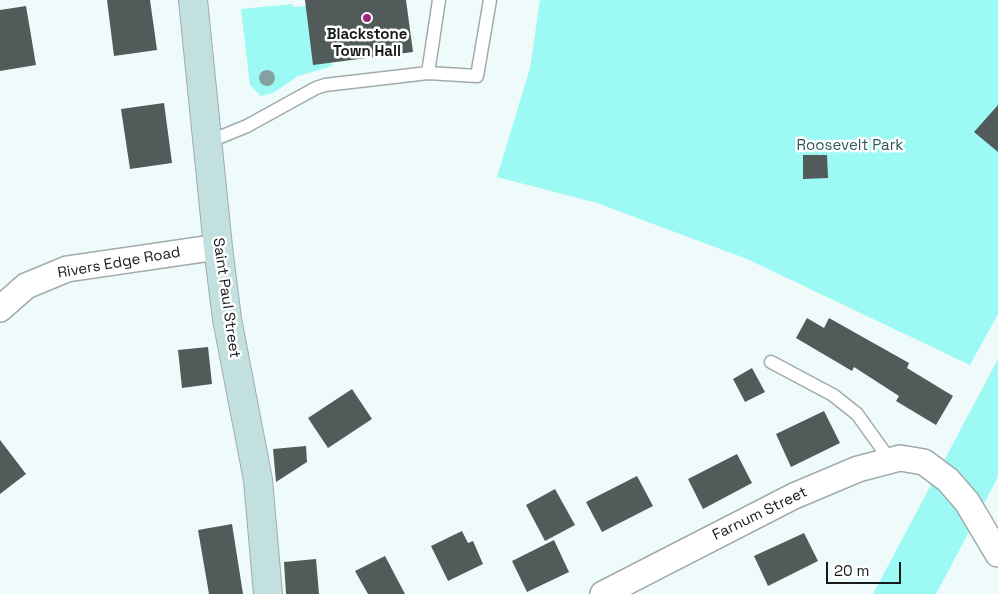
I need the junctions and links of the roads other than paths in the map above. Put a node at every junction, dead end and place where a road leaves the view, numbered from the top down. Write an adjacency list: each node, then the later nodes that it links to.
1 (193, 0): 5 (main road, Saint Paul Street)
2 (439, 0): 4 (lane)
3 (490, 0): 4 (lane)
4 (428, 73): 5 (lane)
5 (208, 142): 6 (main road, Saint Paul Street)
6 (218, 247): 7 (street, Rivers Edge Road); 11 (main road, Saint Paul Street)
7 (0, 308)
8 (771, 362): 9 (lane)
9 (890, 460): 10 (street, Farnum Street); 12 (street, Farnum Street)
10 (998, 554)
11 (268, 594)
12 (602, 594)

